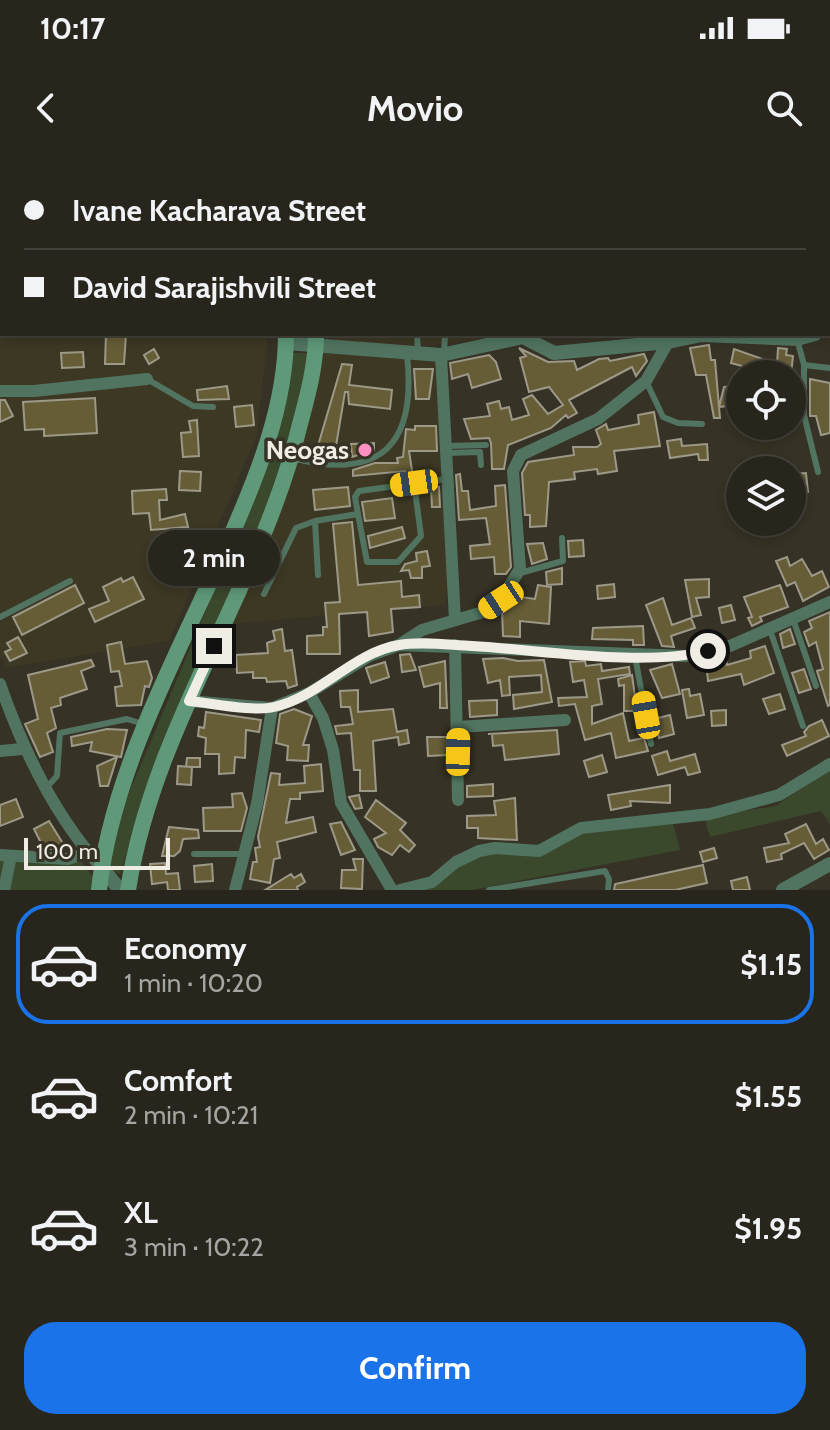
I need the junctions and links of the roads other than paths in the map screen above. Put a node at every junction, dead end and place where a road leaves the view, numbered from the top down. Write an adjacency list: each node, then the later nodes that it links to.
1 (417, 336): 12 (lane)
2 (445, 336): 13 (lane)
3 (520, 336): 13 (street)
4 (526, 336): 11 (street)
5 (697, 336): 11 (street)
6 (726, 336): 9 (street)
7 (808, 336): 9 (street)
8 (286, 338): 10 (street); 51 (main road)
9 (797, 339): 14 (lane)
10 (316, 340): 12 (street); 25 (main road)
11 (668, 342): 18 (street)
12 (413, 354): 13 (street); 25 (lane)
13 (443, 354): 24 (street)
14 (803, 360)
15 (806, 365): 16 (lane)
16 (830, 368)
17 (147, 379): 19 (street); 20 (lane)
18 (646, 381): 22 (lane); 33 (street)
19 (0, 391)
20 (213, 407)
21 (806, 423): 27 (lane)
22 (702, 424)
23 (486, 445): 24 (lane)
24 (446, 450): 26 (lane); 28 (street)
25 (292, 458): 48 (main road)
26 (481, 465)
27 (818, 472)
28 (447, 479): 29 (lane); 40 (street)
29 (414, 483): 30 (lane); 30 (lane)
30 (358, 514): 31 (lane)
31 (315, 521): 34 (lane); 36 (lane)
32 (562, 538): 33 (lane)
33 (517, 574): 40 (street)
34 (318, 575)
35 (70, 581): 38 (lane)
36 (264, 594)
37 (830, 602): 39 (street)
38 (0, 617)
39 (793, 619): 41 (street); 46 (lane)
40 (455, 620): 42 (street)
41 (770, 630): 44 (street); 52 (lane)
42 (399, 645): 43 (street); 47 (street)
43 (455, 645): 44 (street); 53 (street)
44 (635, 656): 54 (lane)
45 (0, 684): 55 (street)
46 (816, 686)
47 (309, 693): 49 (street); 72 (street)
48 (189, 701): 49 (street); 70 (main road)
49 (272, 708): 62 (street)
50 (565, 720): 53 (street)
51 (147, 725): 58 (lane); 65 (main road)
52 (803, 726)
53 (459, 727): 59 (street)
54 (651, 744)
55 (23, 749): 56 (street); 58 (street)
56 (0, 751)
57 (830, 764): 73 (street)
58 (46, 788): 60 (street)
59 (458, 800)
60 (88, 852): 63 (street); 65 (street)
61 (194, 854): 62 (lane)
62 (246, 854): 71 (street)
63 (6, 856): 67 (street)
64 (830, 864): 76 (street)
65 (102, 868): 68 (main road); 69 (street)
66 (537, 888): 74 (lane); 75 (lane)
67 (4, 890)
68 (99, 890)
69 (120, 890)
70 (128, 890)
71 (235, 890)
72 (392, 890)
73 (400, 890)
74 (489, 890)
75 (608, 890)
76 (783, 890)

